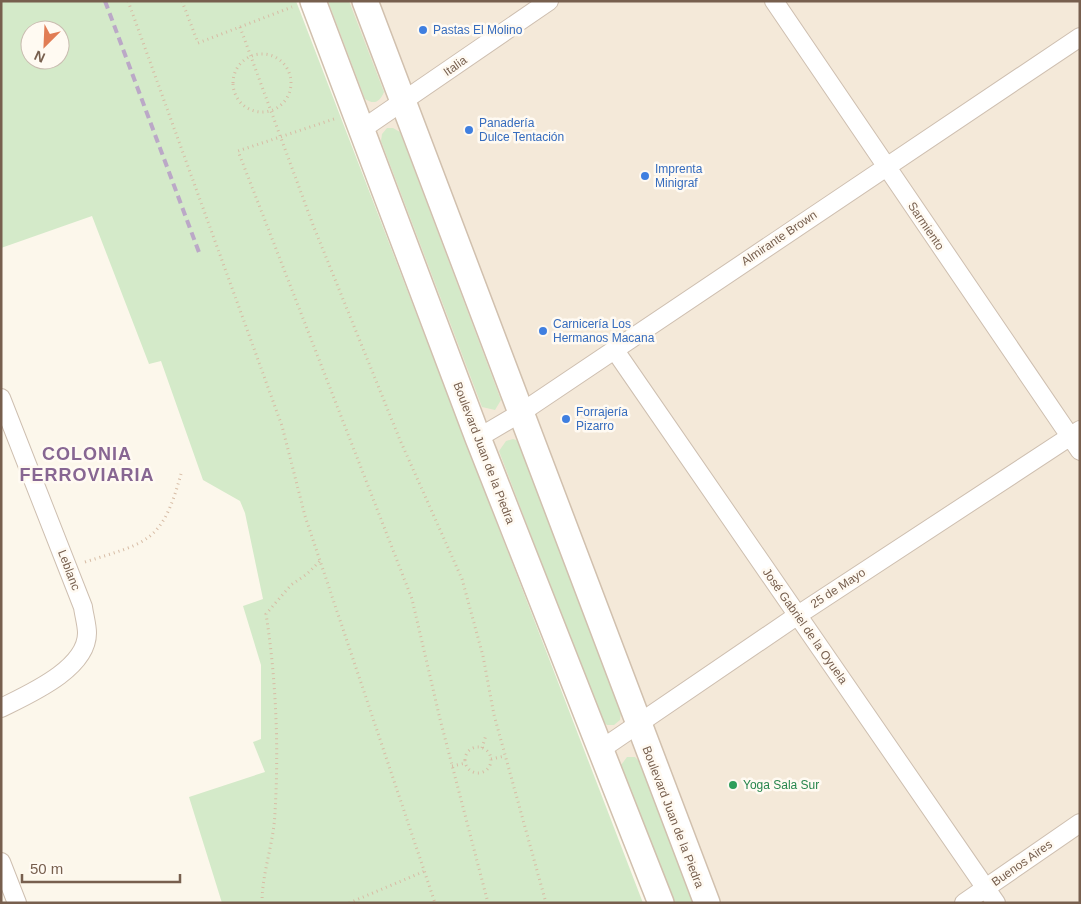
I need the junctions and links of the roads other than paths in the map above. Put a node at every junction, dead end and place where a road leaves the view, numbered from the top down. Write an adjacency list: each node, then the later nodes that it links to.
1 (366, 1): 6 (main road, Boulevard Juan de la Piedra)
2 (548, 1): 6 (street, Italia)
3 (774, 1): 8 (street, Sarmiento)
4 (307, 3): 7 (main road, Boulevard Juan de la Piedra)
5 (1080, 37): 8 (street, Almirante Brown)
6 (404, 101): 7 (street, Italia); 11 (main road, Boulevard Juan de la Piedra)
7 (358, 121): 12 (main road, Boulevard Juan de la Piedra)
8 (886, 167): 9 (street, Almirante Brown); 13 (street, Sarmiento)
9 (614, 349): 11 (street, Almirante Brown); 14 (street, José Gabriel de la Oyuela)
10 (1, 398): 15 (street, Leblanc)
11 (522, 412): 12 (street, Almirante Brown); 16 (main road, Boulevard Juan de la Piedra)
12 (478, 438): 17 (main road, Boulevard Juan de la Piedra)
13 (1077, 439): 14 (street, 25 de Mayo)
14 (798, 615): 16 (street, 25 de Mayo); 20 (street, José Gabriel de la Oyuela)
15 (1, 708)
16 (638, 725): 17 (street, 25 de Mayo); 23 (main road, Boulevard Juan de la Piedra)
17 (600, 750): 22 (main road, Boulevard Juan de la Piedra)
18 (1080, 823): 20 (street, Buenos Aires)
19 (1, 862): 21 (street)
20 (986, 888): 24 (street, Buenos Aires); 25 (street, José Gabriel de la Oyuela)
21 (17, 903)
22 (661, 903)
23 (707, 903)
24 (964, 903)
25 (996, 903)

